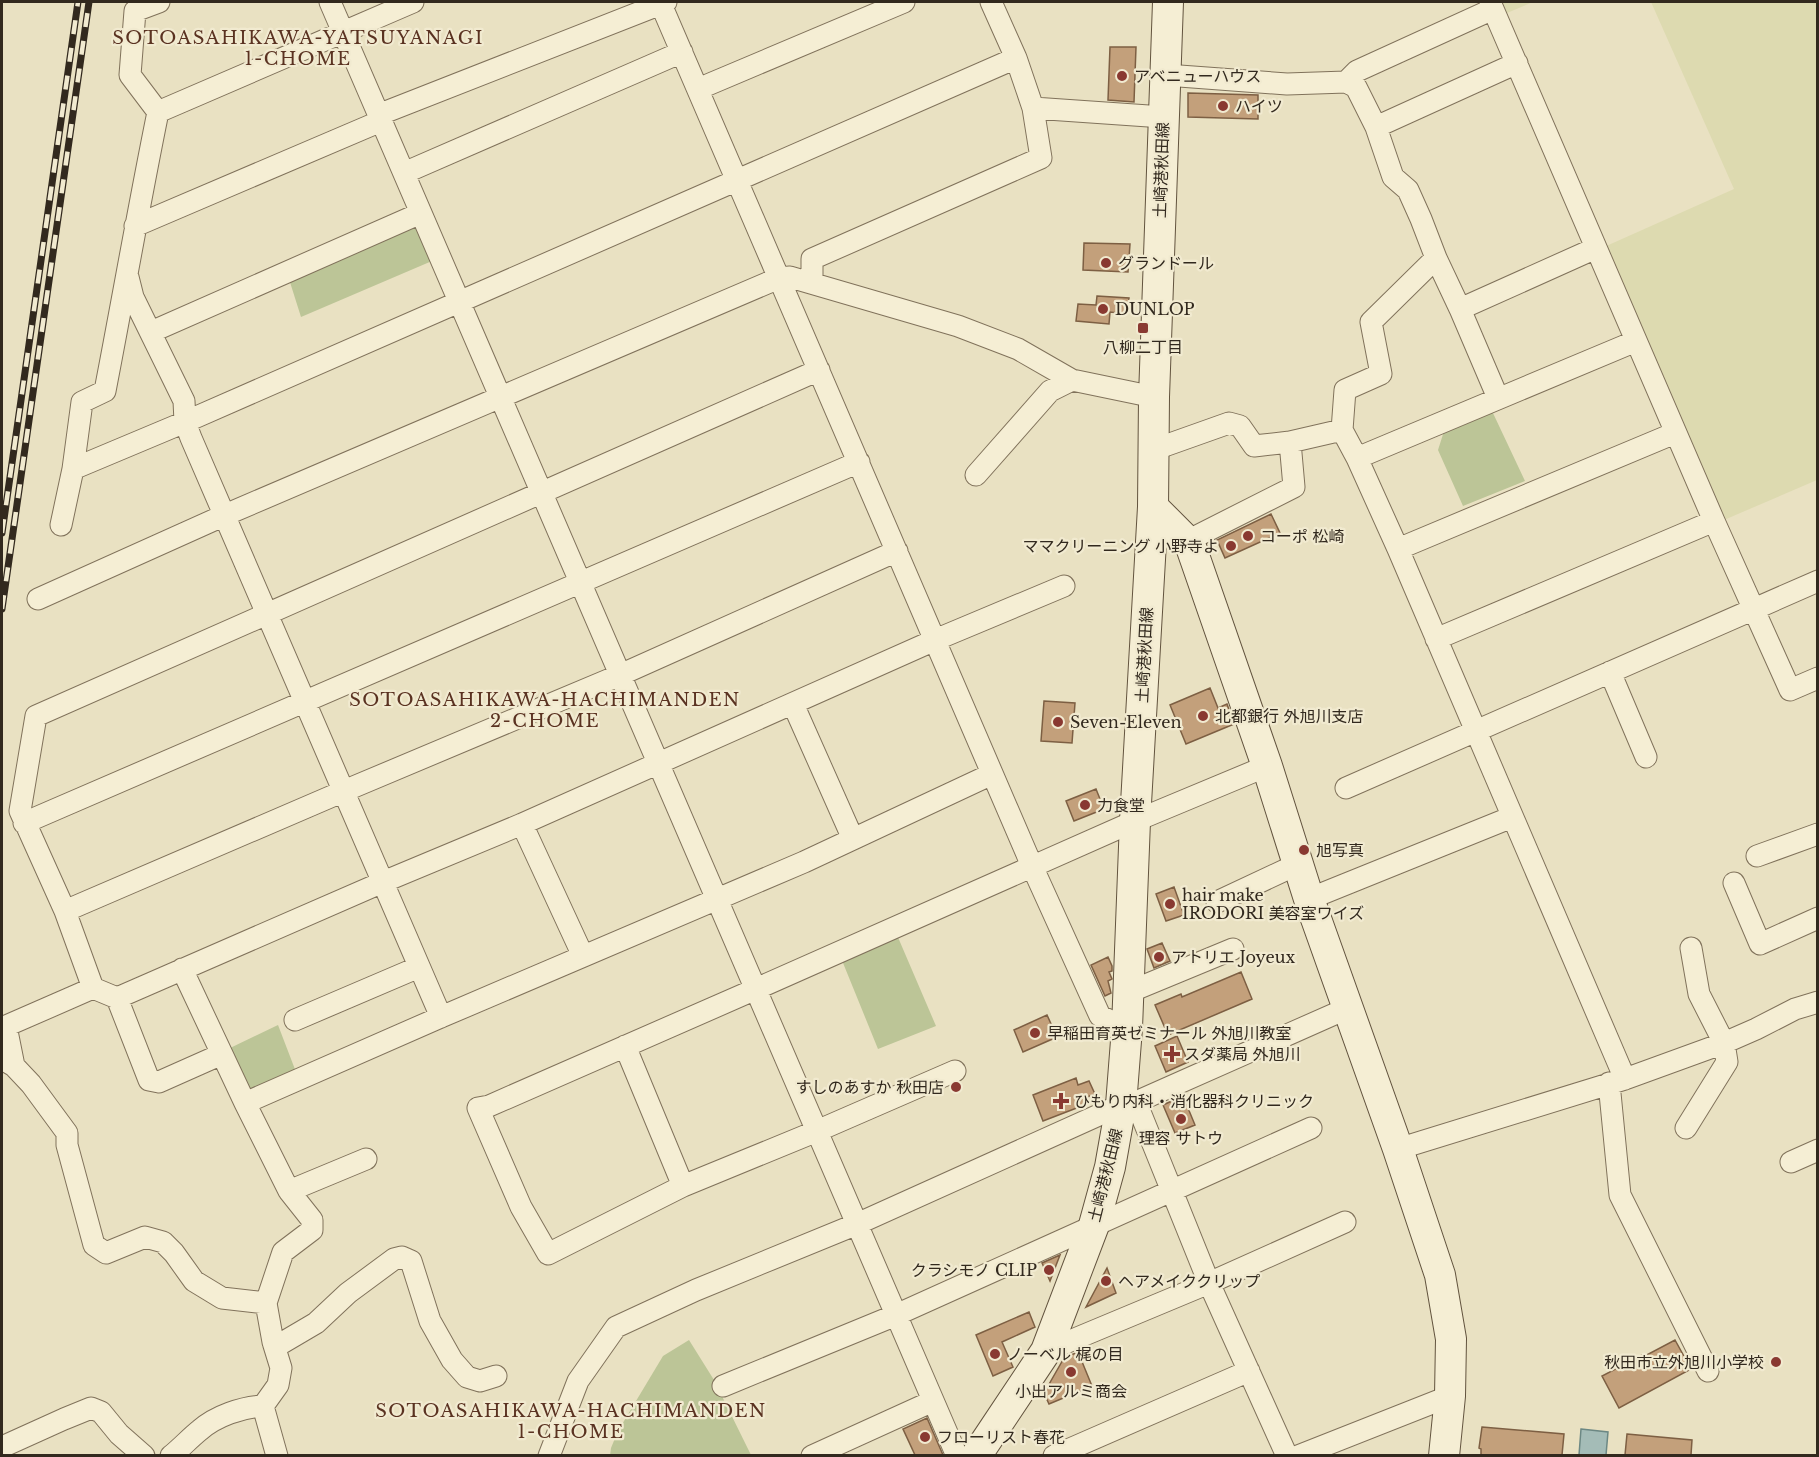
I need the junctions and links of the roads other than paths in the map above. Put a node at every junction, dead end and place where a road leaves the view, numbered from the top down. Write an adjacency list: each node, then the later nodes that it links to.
1 (159, 2): 9 (street)
2 (330, 2): 10 (street)
3 (413, 2): 10 (street)
4 (663, 2): 11 (street); 20 (street)
5 (904, 2): 16 (street)
6 (992, 2): 12 (street)
7 (1168, 2): 14 (main road, 土崎港秋田線)
8 (1491, 5): 13 (street); 15 (street)
9 (136, 6): 18 (street)
10 (343, 32): 18 (street); 20 (street)
11 (682, 52): 16 (street); 22 (street)
12 (1016, 58): 17 (street); 23 (street)
13 (1517, 63): 21 (street); 26 (street)
14 (1166, 75): 15 (street); 19 (main road, 土崎港秋田線)
15 (1346, 82): 21 (street)
16 (698, 89): 23 (street)
17 (1033, 108): 19 (street); 30 (street)
18 (158, 112): 25 (street)
19 (1163, 117): 38 (main road, 土崎港秋田線)
20 (379, 118): 22 (street); 25 (street)
21 (1376, 127): 27 (street)
22 (404, 173): 24 (street)
23 (738, 181): 29 (street); 31 (street)
24 (421, 213): 31 (street); 33 (street)
25 (135, 226): 28 (street)
26 (1596, 248): 32 (street); 34 (street)
27 (1436, 258): 32 (street); 41 (street)
28 (128, 277): 33 (street); 47 (street)
29 (779, 278): 30 (street); 35 (street); 37 (street)
30 (812, 283): 36 (street)
31 (459, 302): 37 (street); 40 (street)
32 (1460, 309): 39 (street)
33 (151, 332): 40 (street)
34 (1636, 340): 39 (street); 42 (street)
35 (819, 370): 46 (street); 49 (street)
36 (1072, 380): 38 (street); 48 (street)
37 (500, 397): 49 (street); 51 (street)
38 (1154, 397): 44 (main road, 土崎港秋田線)
39 (1498, 398): 45 (street)
40 (185, 422): 47 (street); 51 (street)
41 (1342, 430): 43 (street); 45 (street)
42 (1676, 433): 52 (street); 55 (street)
43 (1290, 442): 44 (street); 54 (street)
44 (1154, 450): 50 (main road, 土崎港秋田線)
45 (1357, 458): 55 (street)
46 (859, 462): 56 (street); 58 (street)
47 (73, 469): 53 (street)
48 (976, 475)
49 (542, 493): 58 (street); 62 (street)
50 (1153, 507): 54 (main road); 78 (main road, 土崎港秋田線)
51 (225, 515): 60 (street); 62 (street)
52 (1714, 521): 61 (street); 63 (street)
53 (61, 525)
54 (1186, 541): 73 (main road)
55 (1398, 549): 63 (street)
56 (897, 551): 64 (street); 66 (street)
57 (1818, 581): 61 (street)
58 (580, 583): 66 (street); 68 (street)
59 (1064, 586): 64 (street)
60 (38, 599)
61 (1753, 609): 65 (street); 67 (street)
62 (267, 612): 68 (street); 79 (street)
63 (1436, 639): 70 (street)
64 (935, 640): 69 (street); 74 (street)
65 (1610, 672): 70 (street); 71 (street)
66 (620, 675): 72 (street); 76 (street)
67 (1818, 678)
68 (305, 701): 76 (street); 79 (street)
69 (793, 704): 72 (street); 82 (street)
70 (1475, 731): 75 (street); 77 (street)
71 (1646, 758)
72 (658, 764): 80 (street); 89 (street)
73 (1267, 766): 78 (street); 84 (main road)
74 (992, 774): 82 (street); 85 (street)
75 (1346, 788)
76 (344, 791): 86 (street); 91 (street)
77 (1512, 817): 88 (street); 112 (street)
78 (1135, 820): 85 (street); 100 (main road, 土崎港秋田線)
79 (24, 823): 91 (street)
80 (522, 824): 86 (street); 95 (street)
81 (1818, 834): 83 (street)
82 (853, 839): 89 (street)
83 (1757, 856)
84 (1299, 864): 88 (main road); 90 (street)
85 (1032, 866): 99 (street); 106 (street)
86 (382, 882): 96 (street); 97 (street)
87 (1734, 883): 92 (street)
88 (1309, 898): 103 (main road)
89 (716, 899): 95 (street); 99 (street)
90 (1217, 902)
91 (65, 911): 98 (street)
92 (1818, 918)
93 (1691, 948): 107 (street)
94 (1233, 949): 100 (street)
95 (583, 956): 104 (street)
96 (419, 967): 104 (street); 105 (street)
97 (182, 969): 101 (street); 109 (street)
98 (93, 988): 101 (street); 110 (street)
99 (756, 989): 108 (street); 117 (street)
100 (1129, 992): 106 (main road, 土崎港秋田線)
101 (117, 998): 109 (street)
102 (1818, 1002): 107 (street)
103 (1348, 1008): 114 (street); 118 (main road)
104 (441, 1017): 113 (street)
105 (295, 1020)
106 (1127, 1028): 114 (main road, 土崎港秋田線)
107 (1724, 1043): 112 (street); 116 (street)
108 (625, 1046): 122 (street); 122 (street)
109 (222, 1054): 113 (street)
110 (8, 1062): 129 (street)
111 (955, 1071): 117 (street)
112 (1617, 1081): 118 (street); 134 (street)
113 (245, 1103): 124 (street)
114 (1128, 1103): 123 (street); 126 (street); 127 (main road, 土崎港秋田線)
115 (1311, 1128): 123 (street)
116 (1686, 1128)
117 (817, 1131): 122 (street); 126 (street)
118 (1398, 1149): 137 (main road)
119 (1818, 1150): 121 (street)
120 (366, 1159): 124 (street)
121 (1791, 1162)
122 (683, 1186)
123 (1171, 1189): 127 (street); 128 (street)
124 (289, 1191): 129 (street)
125 (1345, 1222): 128 (street)
126 (857, 1224): 130 (street); 144 (street)
127 (1094, 1225): 130 (street); 132 (main road, 土崎港秋田線)
128 (1209, 1283): 132 (street); 133 (street)
129 (266, 1303): 131 (street)
130 (896, 1315): 136 (street); 138 (street)
131 (273, 1342): 135 (street); 139 (street)
132 (1046, 1351): 147 (main road, 土崎港秋田線)
133 (1249, 1371): 148 (street); 149 (street)
134 (1708, 1371)
135 (496, 1376)
136 (723, 1386)
137 (1450, 1396): 150 (street); 151 (main road)
138 (933, 1401): 145 (street); 146 (street)
139 (263, 1406): 142 (street); 143 (street)
140 (2, 1447): 141 (street)
141 (144, 1455)
142 (171, 1455)
143 (277, 1455)
144 (549, 1455)
145 (812, 1455)
146 (957, 1455)
147 (976, 1455)
148 (1054, 1455)
149 (1287, 1455)
150 (1298, 1455)
151 (1444, 1455)

